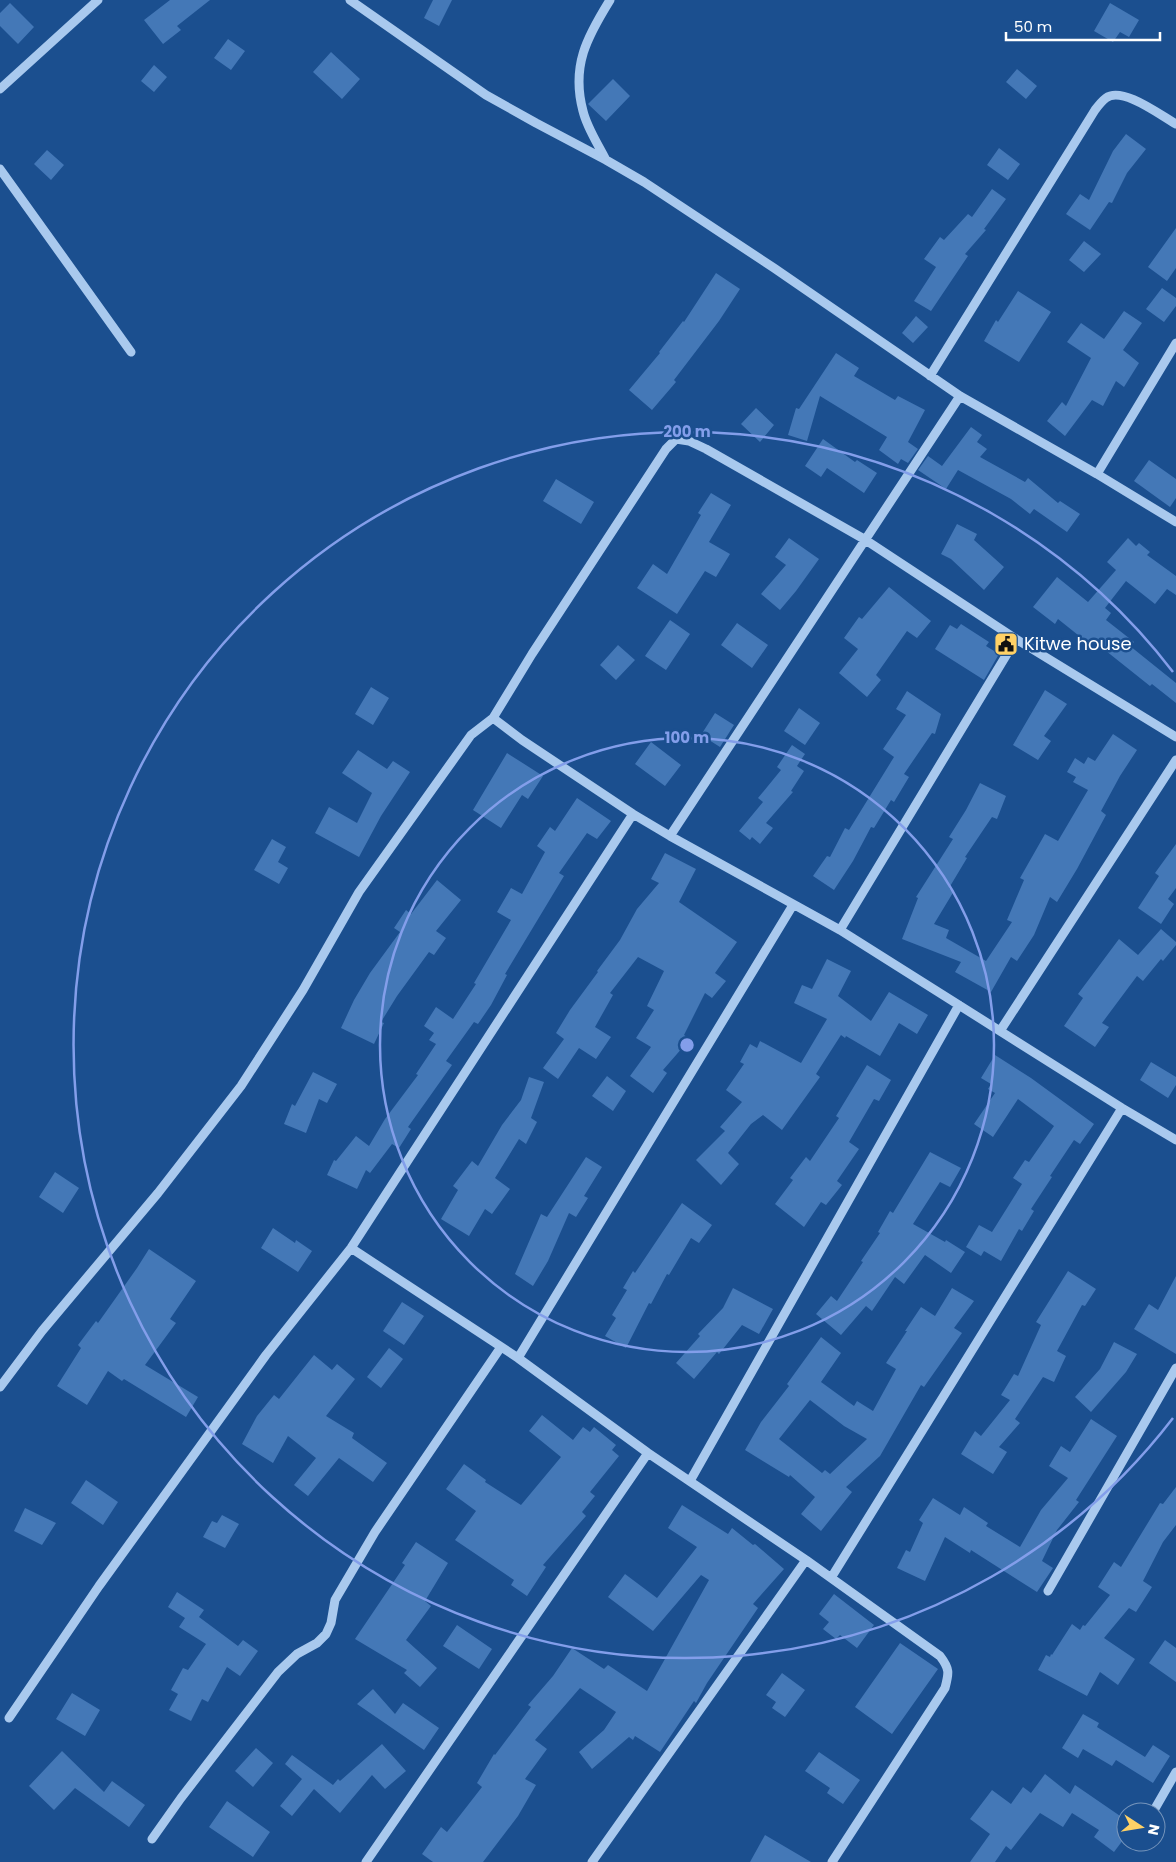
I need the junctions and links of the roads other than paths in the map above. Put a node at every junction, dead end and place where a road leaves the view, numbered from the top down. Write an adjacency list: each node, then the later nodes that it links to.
1 (98, 0): 4 (street)
2 (350, 0): 6 (street)
3 (610, 0): 6 (street)
4 (0, 89)
5 (1176, 124): 10 (street)
6 (606, 160): 10 (street)
7 (0, 169): 9 (street)
8 (1176, 343): 12 (street)
9 (131, 352)
10 (930, 376): 11 (street)
11 (960, 396): 12 (street); 14 (street)
12 (1097, 474): 13 (street)
13 (1176, 522)
14 (864, 539): 15 (street); 16 (street); 20 (street)
15 (1016, 639): 17 (street); 22 (street)
16 (493, 718): 19 (street); 31 (street)
17 (1176, 737)
18 (1176, 760): 24 (street)
19 (634, 814): 20 (street); 27 (street)
20 (670, 836): 21 (street)
21 (793, 905): 22 (street); 29 (street)
22 (840, 930): 23 (street)
23 (959, 1005): 24 (street); 33 (street)
24 (1000, 1031): 25 (street)
25 (1122, 1108): 26 (street); 35 (street)
26 (1176, 1140)
27 (351, 1248): 28 (street); 37 (street)
28 (501, 1347): 29 (street); 40 (street)
29 (518, 1358): 32 (street)
30 (1176, 1368): 36 (street)
31 (0, 1387)
32 (648, 1454): 33 (street); 41 (street)
33 (690, 1481): 34 (street)
34 (806, 1560): 35 (street); 42 (street)
35 (831, 1578): 43 (street)
36 (1048, 1591)
37 (9, 1718)
38 (1176, 1772): 39 (street)
39 (1160, 1802)
40 (152, 1840)
41 (366, 1862)
42 (592, 1862)
43 (832, 1862)

